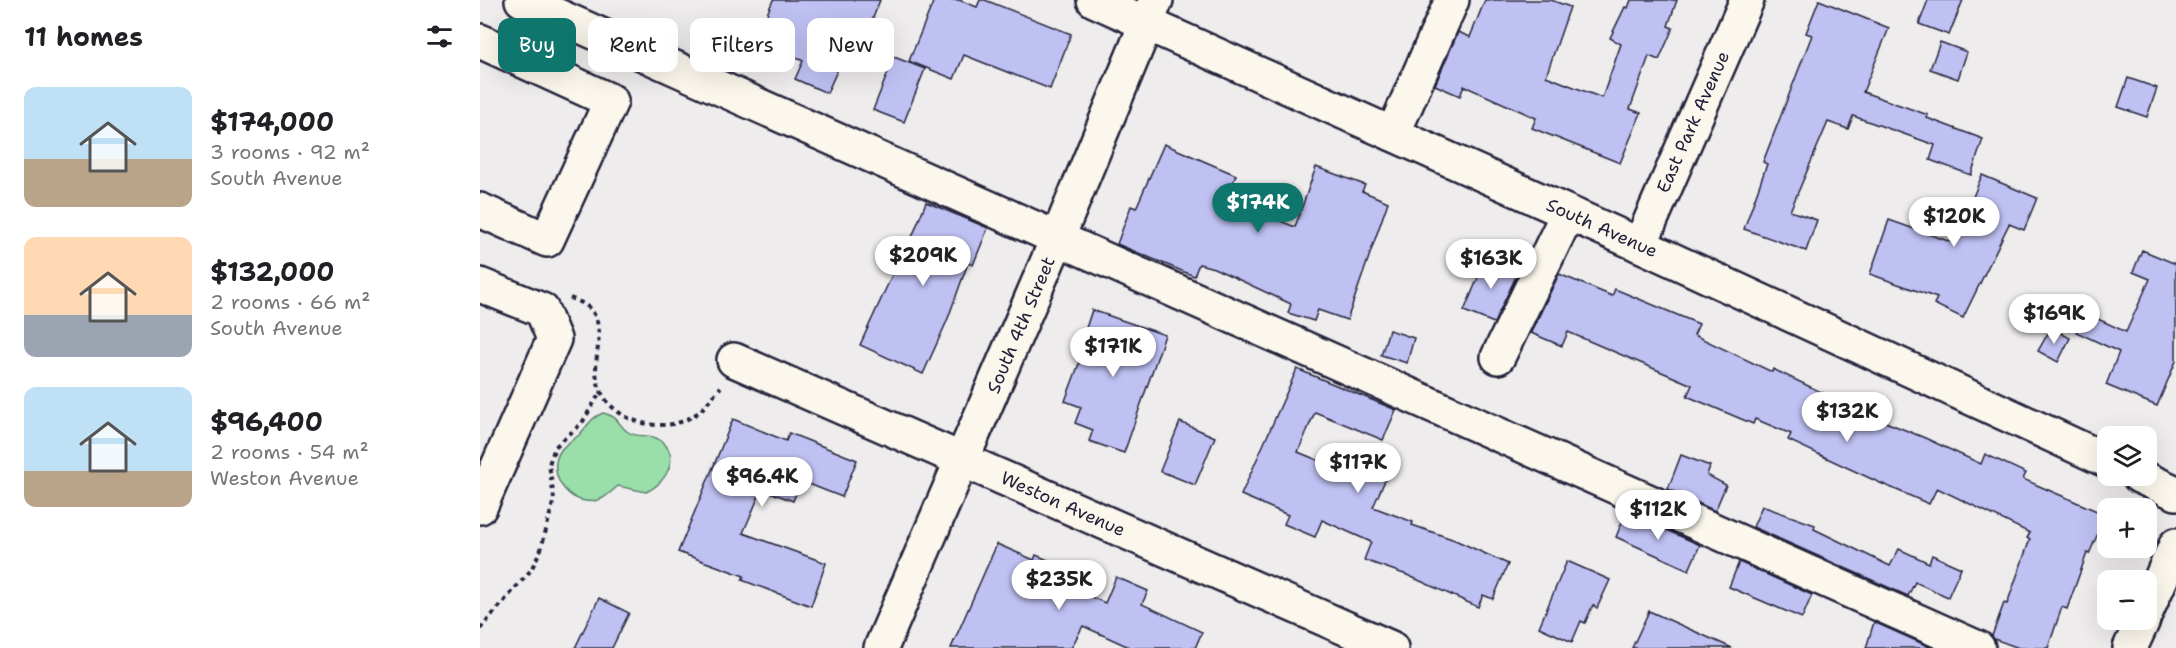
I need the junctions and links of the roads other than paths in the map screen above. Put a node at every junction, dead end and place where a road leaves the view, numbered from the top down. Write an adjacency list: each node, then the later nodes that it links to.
1 (522, 0): 10 (street)
2 (1094, 0): 5 (street, South Avenue)
3 (1452, 0): 7 (street)
4 (1747, 0): 11 (street, East Park Avenue)
5 (1151, 12): 7 (street, South Avenue); 10 (street, South 4th Street)
6 (480, 41): 8 (street)
7 (1393, 134): 9 (street, South Avenue)
8 (480, 210)
9 (1568, 213): 11 (street, South Avenue); 13 (street)
10 (1058, 237): 16 (street, South 4th Street); 25 (street)
11 (1640, 245): 15 (street, South Avenue)
12 (480, 285): 19 (street)
13 (1498, 357)
14 (732, 374): 16 (street, Weston Avenue)
15 (2097, 456)
16 (963, 460): 23 (street, South 4th Street); 24 (street, Weston Avenue)
17 (2157, 484): 18 (street)
18 (2176, 493)
19 (480, 507)
20 (2176, 545): 21 (street)
21 (2157, 587)
22 (2138, 630): 26 (street)
23 (881, 648)
24 (1391, 648)
25 (1978, 648)
26 (2130, 648)

